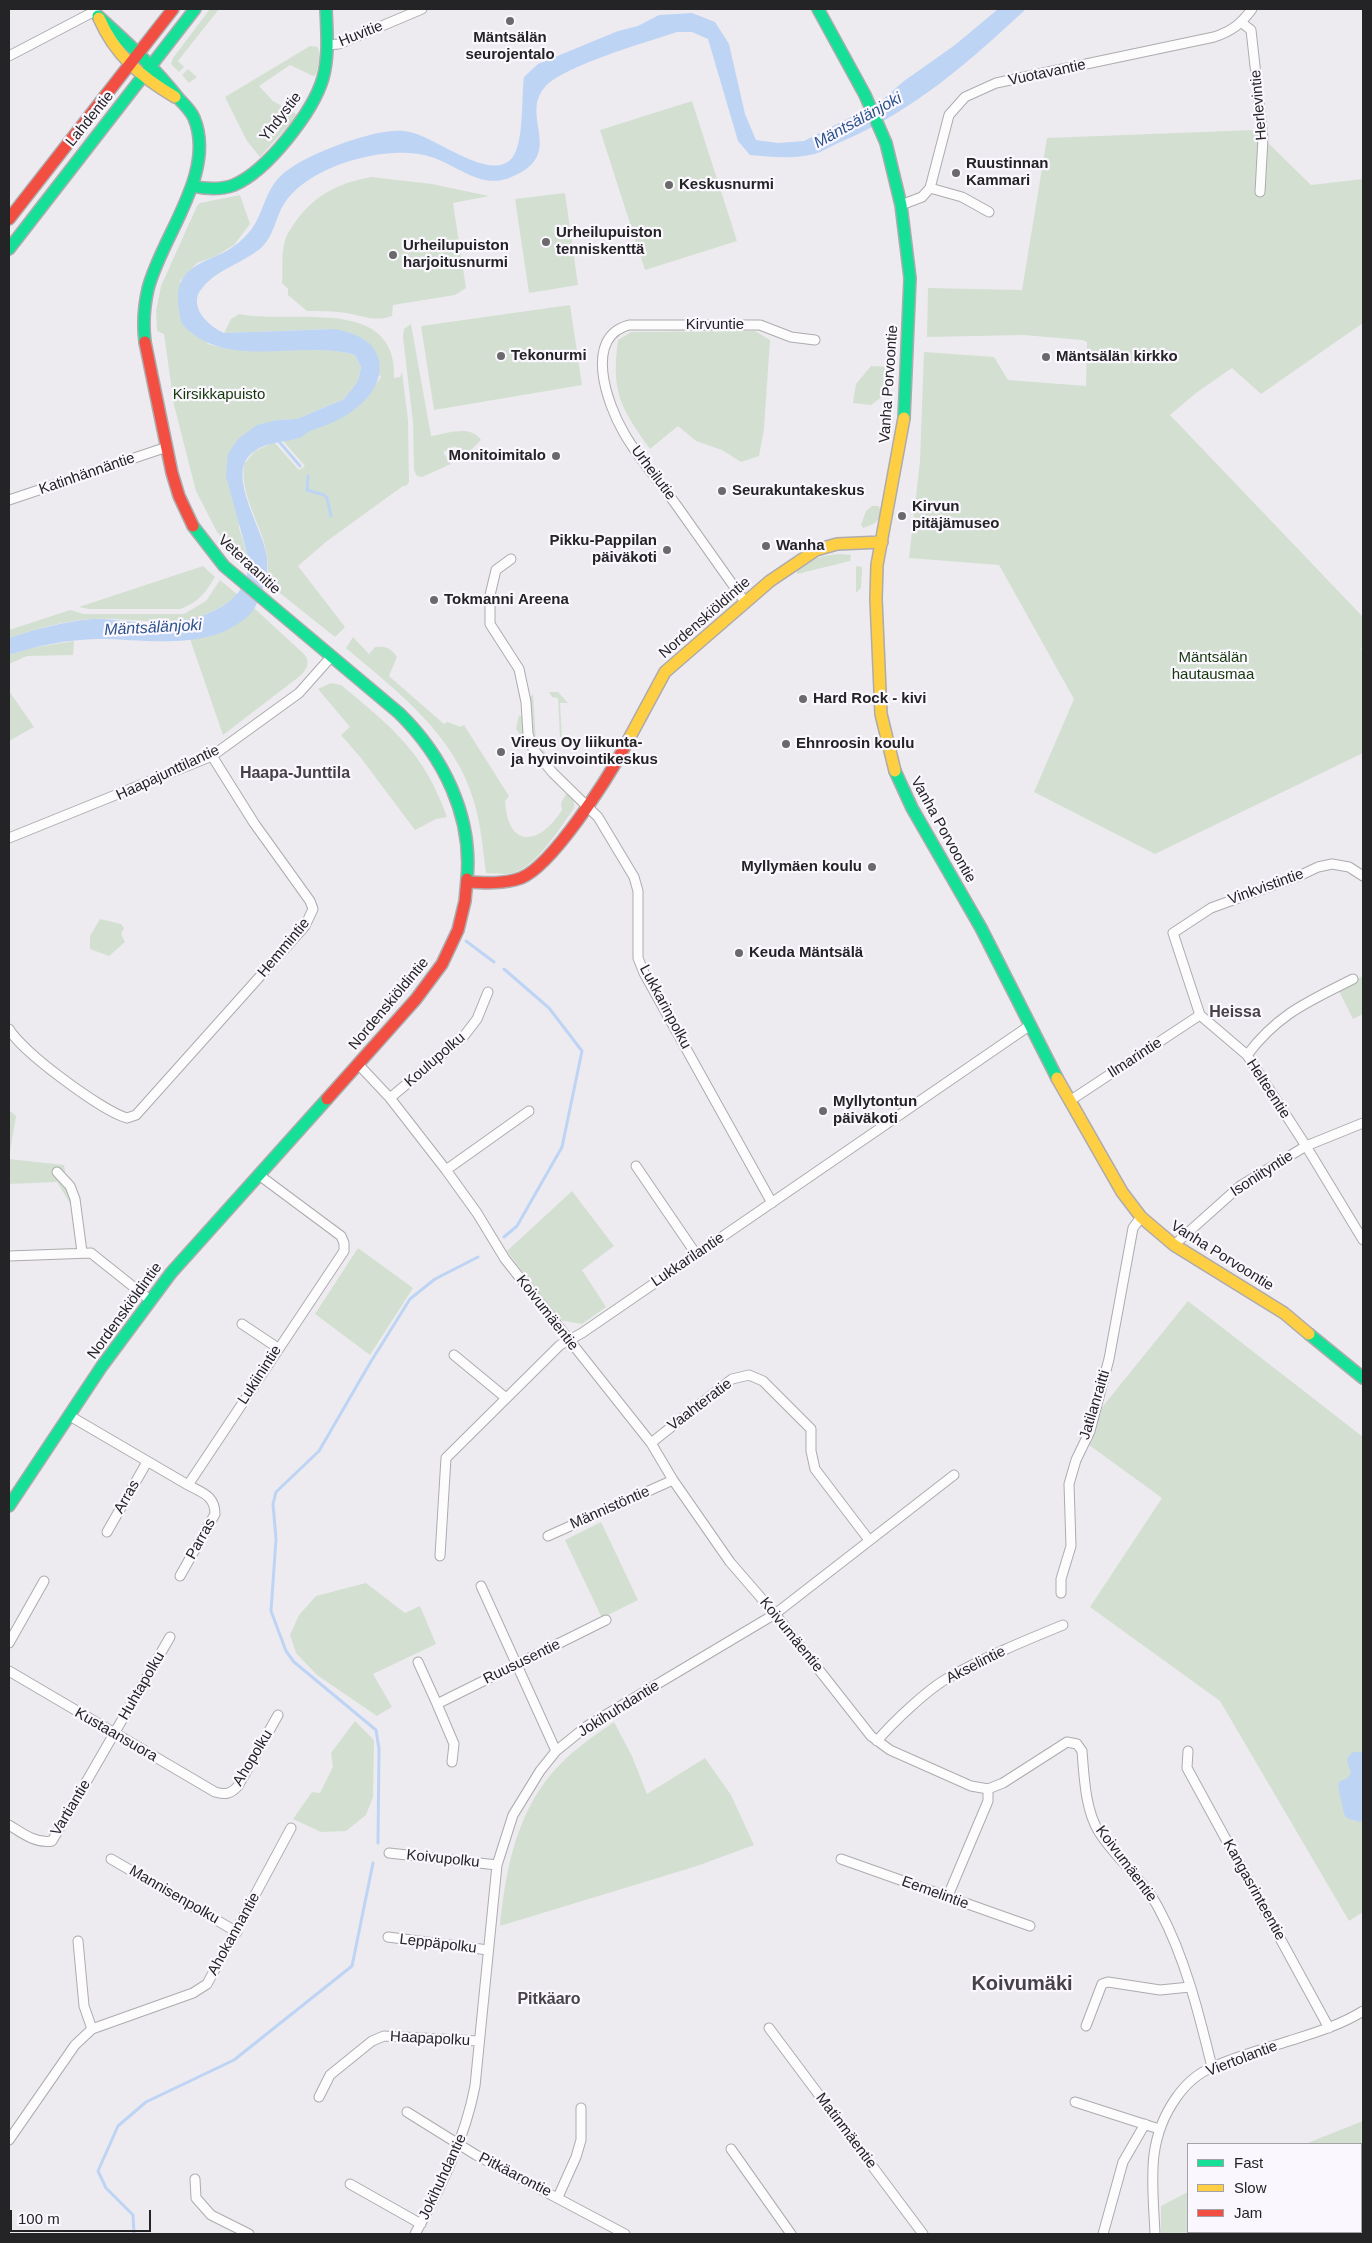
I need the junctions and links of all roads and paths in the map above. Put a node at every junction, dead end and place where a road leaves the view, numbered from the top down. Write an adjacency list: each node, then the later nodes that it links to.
1 (172, 9): 10 (main road, Lahdentie)
2 (195, 9): 13 (main road, Lahdentie)
3 (326, 9): 9 (main road, Yhdystie)
4 (422, 9): 9 (street, Huvitie)
5 (819, 9): 19 (main road, Vanha Porvoontie)
6 (1252, 9): 8 (street, Vuotavantie)
7 (95, 12): 10 (main road, Veteraanitie); 11 (street); 12 (main road, Veteraanitie)
8 (1242, 23): 17 (street, Vuotavantie); 18 (street, Herlevintie)
9 (327, 45): 16 (main road, Yhdystie)
10 (138, 52): 12 (main road, Lahdentie); 13 (main road, Veteraanitie)
11 (9, 56)
12 (128, 64): 14 (main road, Veteraanitie); 21 (main road, Lahdentie)
13 (151, 65): 14 (main road, Lahdentie); 15 (main road, Veteraanitie)
14 (143, 77): 15 (main road, Veteraanitie); 22 (main road, Lahdentie)
15 (179, 99): 16 (main road, Veteraanitie)
16 (192, 186): 25 (main road, Veteraanitie)
17 (930, 188): 19 (street); 20 (street)
18 (1260, 192)
19 (901, 205): 27 (main road, Vanha Porvoontie)
20 (988, 212)
21 (9, 219)
22 (9, 249)
23 (613, 331): 24 (street, Kirvuntie); 29 (street, Urheilutie)
24 (815, 340)
25 (164, 448): 26 (street, Katinhännäntie); 30 (main road, Veteraanitie)
26 (9, 500)
27 (882, 542): 29 (main road, Nordenskiöldintie); 39 (main road, Vanha Porvoontie)
28 (511, 559): 32 (street, Lukkarinpolku)
29 (745, 602): 32 (main road, Nordenskiöldintie)
30 (331, 657): 31 (street, Haapajunttilantie); 35 (main road, Veteraanitie)
31 (212, 756): 33 (street, Haapajunttilantie); 40 (street, Hemmintie)
32 (587, 806): 35 (main road, Nordenskiöldintie); 52 (street, Lukkarinpolku)
33 (9, 838)
34 (1363, 876): 38 (street, Vinkvistintie)
35 (468, 882): 42 (main road, Nordenskiöldintie)
36 (1353, 979): 41 (street)
37 (488, 992): 43 (street, Koulupolku)
38 (1200, 1015): 41 (street, Helteentie); 44 (street, Ilmarintie)
39 (1029, 1026): 44 (main road, Vanha Porvoontie); 52 (street, Lukkarilantie)
40 (9, 1028)
41 (1247, 1055): 47 (street, Helteentie)
42 (358, 1064): 43 (street, Koivumäentie); 51 (main road, Nordenskiöldintie)
43 (390, 1098): 49 (street, Koivumäentie)
44 (1070, 1100): 53 (main road, Vanha Porvoontie)
45 (529, 1111): 49 (street)
46 (1363, 1123): 47 (street, Isoniityntie)
47 (1306, 1146): 54 (street, Helteentie); 55 (street, Isoniityntie)
48 (636, 1166): 57 (street)
49 (446, 1170): 61 (street, Koivumäentie)
50 (56, 1172): 56 (street)
51 (259, 1176): 59 (main road, Nordenskiöldintie); 62 (street, Lukiinintie)
52 (772, 1203): 57 (street, Lukkarilantie)
53 (1141, 1217): 55 (main road, Vanha Porvoontie); 80 (street, Jatilanraitti)
54 (1363, 1240)
55 (1174, 1246): 64 (main road, Vanha Porvoontie)
56 (82, 1252): 58 (street); 59 (street)
57 (696, 1254): 61 (street, Lukkarilantie)
58 (9, 1256)
59 (150, 1300): 66 (main road, Nordenskiöldintie)
60 (242, 1324): 62 (street)
61 (568, 1340): 65 (street, Lukkarilantie); 67 (street, Koivumäentie)
62 (278, 1348): 71 (street, Lukiinintie)
63 (454, 1355): 65 (street)
64 (1363, 1378)
65 (506, 1398): 76 (street, Lukkarilantie)
66 (70, 1416): 68 (street); 72 (main road, Nordenskiöldintie)
67 (651, 1443): 70 (street, Koivumäentie); 75 (street, Vaahteratie)
68 (147, 1462): 71 (street); 73 (street, Arras)
69 (954, 1475): 75 (street, Jokihuhdantie)
70 (672, 1480): 74 (street, Männistöntie); 81 (street, Koivumäentie)
71 (188, 1485): 77 (street, Parras)
72 (9, 1506)
73 (107, 1532)
74 (548, 1536)
75 (869, 1540): 81 (street, Jokihuhdantie)
76 (440, 1556)
77 (180, 1576)
78 (44, 1581): 85 (street)
79 (481, 1586): 87 (street)
80 (1061, 1593)
81 (776, 1614): 92 (street, Koivumäentie); 93 (street, Jokihuhdantie)
82 (606, 1620): 87 (street, Ruususentie)
83 (1063, 1626): 92 (street, Akselintie)
84 (170, 1637): 91 (street, Huhtapolku)
85 (9, 1643)
86 (418, 1662): 89 (street)
87 (515, 1665): 89 (street, Ruususentie); 93 (street)
88 (9, 1671): 91 (street, Kustaansuora)
89 (437, 1704): 95 (street)
90 (278, 1715): 97 (street, Ahopolku)
91 (114, 1735): 97 (street, Kustaansuora); 98 (street, Vartiantie)
92 (877, 1741): 96 (street, Koivumäentie)
93 (556, 1751): 103 (street, Jokihuhdantie)
94 (1188, 1751): 114 (street, Kangasrinteentie)
95 (452, 1762)
96 (988, 1789): 104 (street); 110 (street, Koivumäentie)
97 (224, 1795)
98 (9, 1825)
99 (291, 1828): 106 (street, Ahokannantie)
100 (389, 1853): 103 (street, Koivupolku)
101 (111, 1859): 106 (street, Mannisenpolku)
102 (841, 1859): 104 (street, Eemelintie)
103 (497, 1865): 109 (street, Jokihuhdantie)
104 (947, 1898): 105 (street, Eemelintie)
105 (1030, 1926)
106 (236, 1932): 115 (street, Ahokannantie)
107 (388, 1937): 109 (street, Leppäpolku)
108 (78, 1941): 115 (street)
109 (488, 1950): 116 (street, Jokihuhdantie)
110 (1190, 1987): 112 (street); 117 (street, Koivumäentie)
111 (1363, 2010): 114 (street, Viertolantie)
112 (1086, 2026)
113 (769, 2028): 135 (street, Matinmäentie)
114 (1329, 2028): 117 (street, Viertolantie)
115 (92, 2029): 124 (street, Ahokannantie)
116 (478, 2041): 118 (street, Haapapolku); 125 (street, Jokihuhdantie)
117 (1212, 2067): 123 (street, Viertolantie)
118 (319, 2097)
119 (1075, 2102): 122 (street)
120 (581, 2108): 129 (street)
121 (407, 2112): 125 (street, Pitkäarontie)
122 (1145, 2124): 123 (street); 136 (street)
123 (1159, 2128): 137 (street, Viertolantie)
124 (9, 2140)
125 (460, 2144): 129 (street, Pitkäarontie); 130 (street, Jokihuhdantie)
126 (731, 2149): 134 (street)
127 (195, 2178): 131 (street)
128 (350, 2184): 130 (street)
129 (558, 2197): 133 (street, Pitkäarontie)
130 (421, 2224): 132 (street, Jokihuhdantie)
131 (248, 2234)
132 (415, 2234)
133 (625, 2234)
134 (791, 2234)
135 (923, 2234)
136 (1103, 2234)
137 (1155, 2234)

